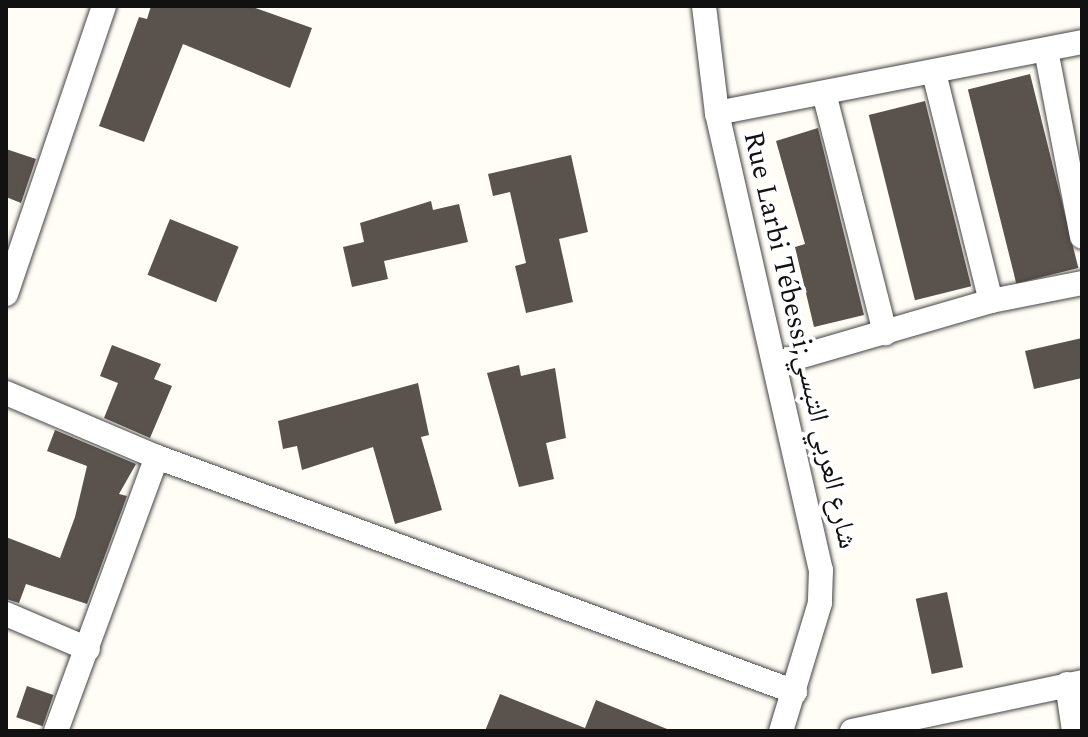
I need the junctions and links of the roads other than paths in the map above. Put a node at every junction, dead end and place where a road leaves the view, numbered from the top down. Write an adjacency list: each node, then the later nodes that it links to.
1 (104, 6): 10 (street)
2 (709, 14): 7 (street, Rue Larbi Tébessi;شارع العربي التبسي)
3 (1082, 42): 4 (street)
4 (1046, 50): 5 (street); 8 (street)
5 (934, 73): 6 (street); 11 (street)
6 (824, 93): 7 (street); 12 (street)
7 (717, 113): 13 (street, Rue Larbi Tébessi;شارع العربي التبسي)
8 (1082, 237)
9 (1082, 283): 11 (street)
10 (6, 294)
11 (991, 301): 12 (street)
12 (885, 333): 13 (street)
13 (778, 363): 19 (street, Rue Larbi Tébessi;شارع العربي التبسي)
14 (6, 393): 15 (street)
15 (157, 457): 17 (street); 19 (street)
16 (6, 614): 17 (street)
17 (88, 649): 21 (street)
18 (1075, 683): 20 (street); 24 (street)
19 (795, 692): 22 (street, Rue Larbi Tébessi;شارع العربي التبسي)
20 (900, 724): 23 (street)
21 (56, 731)
22 (781, 731)
23 (852, 731)
24 (1074, 731)

